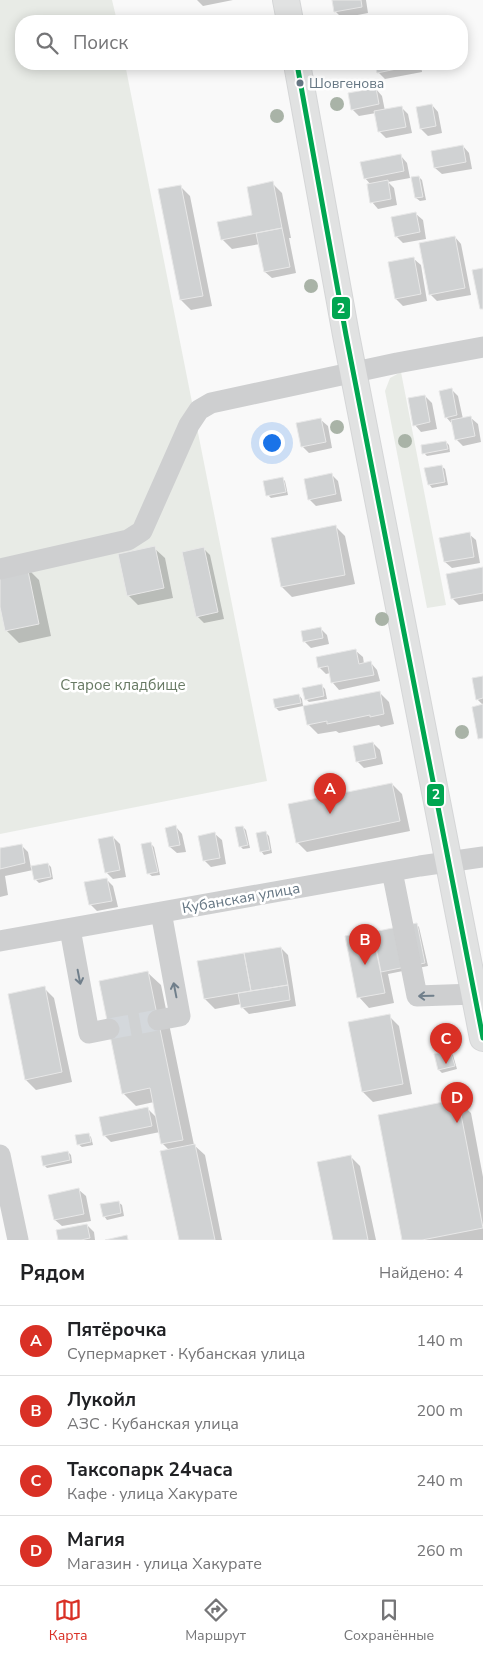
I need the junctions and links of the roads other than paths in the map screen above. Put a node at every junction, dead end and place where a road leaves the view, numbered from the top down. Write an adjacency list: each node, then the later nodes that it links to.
1 (286, 0): 2 (main road)
2 (289, 15)
3 (298, 70): 5 (main road)
4 (483, 347): 5 (street)
5 (354, 372): 6 (street); 8 (main road)
6 (0, 569)
7 (483, 857): 8 (street, Кубанская улица)
8 (449, 862): 9 (street, Кубанская улица); 13 (main road)
9 (392, 871): 10 (street, Кубанская улица); 13 (street, one-way to 9)
10 (161, 912): 11 (street, Кубанская улица); 14 (street, one-way to 10)
11 (70, 929): 12 (street, Кубанская улица); 15 (street, one-way to 15)
12 (0, 941)
13 (475, 994): 16 (main road)
14 (158, 1020)
15 (109, 1029)
16 (483, 1038)
17 (0, 1155): 18 (street)
18 (18, 1240)

